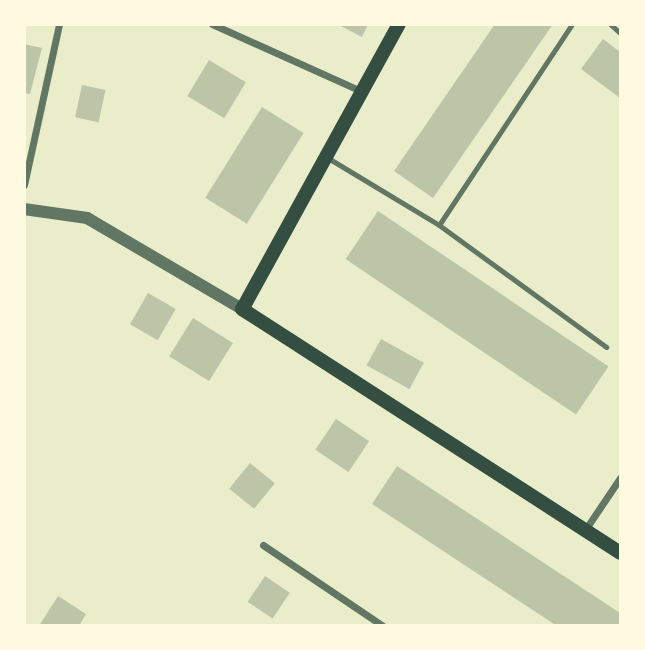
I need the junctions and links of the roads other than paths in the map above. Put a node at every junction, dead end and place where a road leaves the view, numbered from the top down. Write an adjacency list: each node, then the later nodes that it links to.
1 (60, 24): 9 (street)
2 (212, 24): 7 (street)
3 (399, 24): 7 (main road)
4 (572, 24): 11 (lane)
5 (610, 24): 6 (lane)
6 (621, 33)
7 (362, 92): 8 (main road)
8 (326, 157): 11 (lane); 12 (main road)
9 (24, 186)
10 (24, 209): 12 (street)
11 (439, 225): 13 (lane)
12 (242, 309): 15 (main road)
13 (606, 347)
14 (621, 478): 15 (street)
15 (585, 531): 17 (main road)
16 (263, 545): 18 (street)
17 (621, 554)
18 (383, 625)

